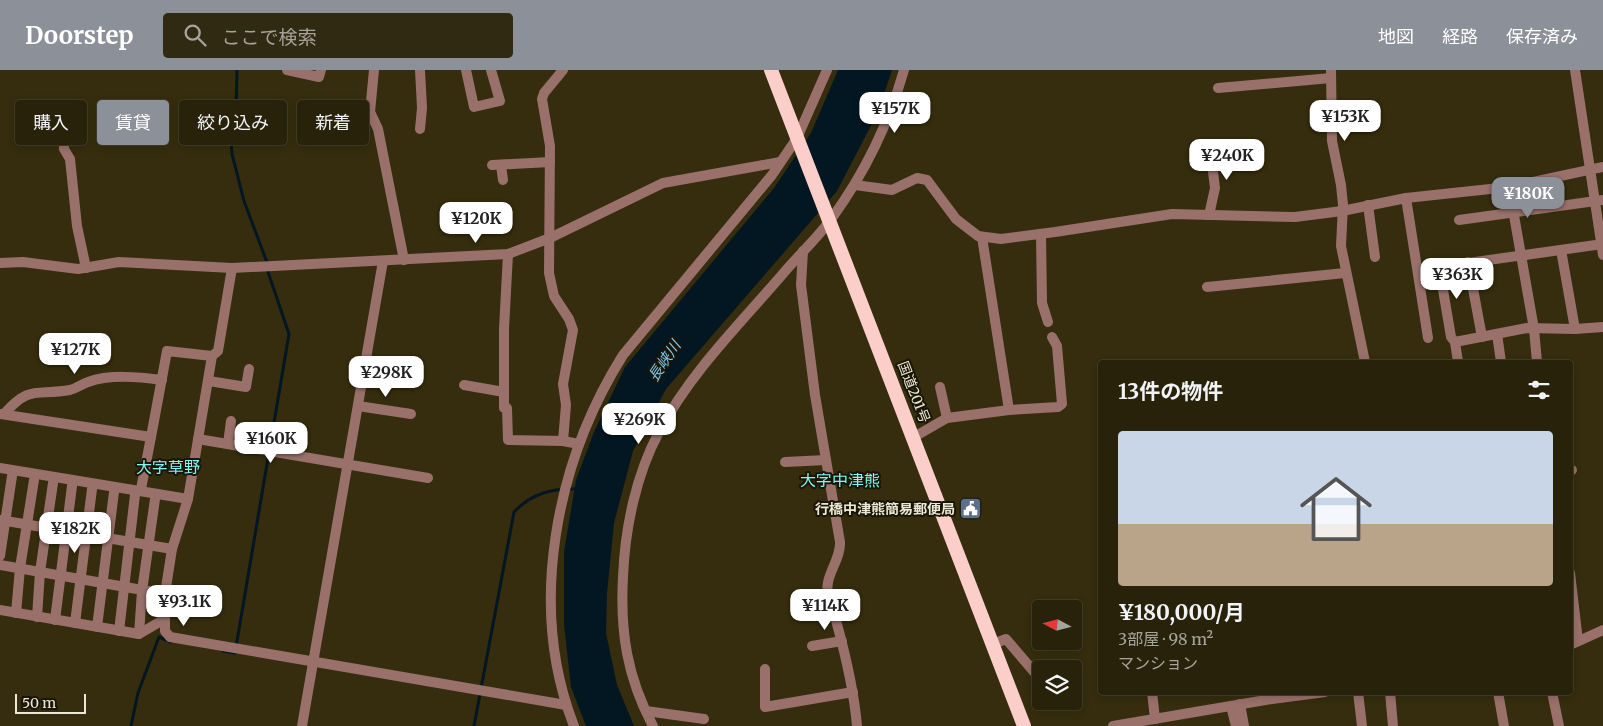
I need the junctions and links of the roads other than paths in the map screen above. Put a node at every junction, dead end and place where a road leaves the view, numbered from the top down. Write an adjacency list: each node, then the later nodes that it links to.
1 (287, 70): 2 (street)
2 (321, 70)
3 (374, 70): 43 (street)
4 (420, 70): 14 (street)
5 (466, 70): 6 (street)
6 (492, 70)
7 (563, 70): 18 (street)
8 (771, 70): 15 (highway, 国道201号)
9 (827, 70): 15 (street)
10 (904, 70): 23 (street)
11 (1575, 70): 21 (street)
12 (1331, 74): 13 (street); 28 (street)
13 (1218, 88)
14 (420, 129)
15 (798, 141): 19 (street); 31 (highway, 国道201号)
16 (64, 145): 48 (street)
17 (1254, 156): 30 (street)
18 (550, 162): 22 (street); 35 (street)
19 (780, 162): 35 (street); 84 (street)
20 (1603, 167): 21 (street)
21 (1588, 170): 24 (street); 26 (street)
22 (503, 180)
23 (855, 185): 31 (street); 34 (street)
24 (1509, 186): 25 (street); 29 (street)
25 (1406, 198): 27 (street); 50 (street)
26 (1598, 200): 29 (street); 36 (street)
27 (1368, 205): 28 (street); 42 (street)
28 (1342, 211): 30 (street); 51 (street)
29 (1514, 212): 32 (street); 40 (street)
30 (1209, 215): 33 (street)
31 (829, 216): 38 (street); 80 (highway, 国道201号)
32 (1459, 220)
33 (1042, 234): 34 (street); 53 (street)
34 (982, 237): 74 (street)
35 (550, 238): 39 (street); 82 (street)
36 (1602, 244): 37 (street); 41 (street)
37 (1561, 250): 40 (street); 56 (street)
38 (803, 251): 85 (street); 149 (street)
39 (508, 254): 43 (street); 72 (street)
40 (1521, 255): 45 (street); 55 (street)
41 (1603, 255)
42 (1375, 257)
43 (404, 260): 44 (street)
44 (383, 261): 49 (street); 73 (street)
45 (1468, 262): 47 (street); 59 (street)
46 (0, 263): 48 (street)
47 (1439, 266): 50 (street); 61 (street)
48 (86, 268): 49 (street)
49 (232, 268): 62 (street)
50 (1418, 270): 60 (street)
51 (1345, 273): 52 (street); 63 (street)
52 (1207, 287)
53 (1048, 322)
54 (1603, 327): 56 (street)
55 (1534, 329): 56 (street); 57 (street); 66 (street)
56 (1575, 330)
57 (1497, 334): 59 (street); 65 (street)
58 (1052, 337): 74 (street)
59 (1482, 337): 61 (street)
60 (1428, 338)
61 (1455, 342): 64 (street)
62 (212, 356): 68 (street); 69 (street)
63 (1365, 360)
64 (1458, 360)
65 (1501, 360)
66 (1537, 360)
67 (249, 369): 69 (street)
68 (162, 380): 75 (street); 79 (street)
69 (209, 382): 81 (street)
70 (464, 385): 72 (street)
71 (940, 387): 77 (street)
72 (504, 392): 82 (street)
73 (358, 406): 76 (street); 87 (street)
74 (1010, 410): 77 (street)
75 (2, 414): 79 (street)
76 (411, 414)
77 (947, 418): 80 (street)
78 (231, 421): 83 (street)
79 (151, 437): 99 (street)
80 (914, 437): 135 (highway, 国道201号)
81 (198, 439): 83 (street); 101 (street)
82 (563, 441): 84 (street)
83 (228, 444): 87 (street)
84 (579, 444): 148 (street)
85 (826, 460): 86 (street); 133 (street)
86 (785, 462)
87 (348, 465): 90 (street); 137 (street)
88 (0, 468): 99 (street)
89 (0, 474): 91 (street)
90 (402, 474): 92 (street); 95 (street)
91 (12, 476): 93 (street); 103 (street)
92 (428, 478)
93 (34, 480): 94 (street); 104 (street)
94 (53, 483): 96 (street); 105 (street)
95 (401, 485)
96 (72, 486): 97 (street); 106 (street)
97 (92, 489): 98 (street); 107 (street)
98 (114, 492): 99 (street); 108 (street)
99 (138, 492): 100 (street); 101 (street); 109 (street)
100 (155, 498): 102 (street); 110 (street)
101 (188, 499): 111 (street)
102 (172, 501)
103 (2, 520): 104 (street); 112 (street)
104 (26, 524): 105 (street); 114 (street)
105 (46, 528): 106 (street); 115 (street)
106 (65, 531): 107 (street); 116 (street)
107 (85, 534): 108 (street); 117 (street)
108 (107, 538): 109 (street); 118 (street)
109 (129, 542): 110 (street); 119 (street)
110 (148, 545): 111 (street); 120 (street)
111 (172, 549): 121 (street)
112 (0, 556)
113 (0, 565): 114 (street)
114 (20, 568): 115 (street); 123 (street)
115 (40, 572): 116 (street); 124 (street)
116 (60, 576): 117 (street); 125 (street)
117 (80, 579): 118 (street); 127 (street)
118 (101, 584): 119 (street); 129 (street)
119 (123, 587): 120 (street); 131 (street)
120 (142, 591): 121 (street); 132 (street)
121 (165, 594): 126 (street)
122 (0, 610): 123 (street)
123 (16, 613): 124 (street)
124 (36, 617): 125 (street)
125 (55, 620): 127 (street)
126 (164, 620): 132 (street); 137 (street)
127 (75, 624): 129 (street)
128 (1573, 626): 134 (street)
129 (97, 627): 131 (street)
130 (1603, 630): 134 (street)
131 (119, 631): 132 (street)
132 (139, 634)
133 (842, 641): 136 (street); 140 (street)
134 (1574, 643)
135 (993, 644): 139 (street); 157 (highway, 国道201号)
136 (812, 646)
137 (313, 663): 148 (street); 153 (street)
138 (765, 669): 140 (street)
139 (1032, 669)
140 (853, 692): 156 (street)
141 (1152, 695): 150 (street)
142 (1304, 695): 147 (street)
143 (1358, 695): 161 (street)
144 (1390, 695): 162 (street)
145 (1499, 695): 163 (street)
146 (1553, 695): 164 (street)
147 (1235, 705): 150 (street); 159 (street); 160 (street)
148 (566, 706): 154 (street)
149 (646, 711): 151 (street); 155 (street)
150 (1155, 718): 152 (street)
151 (704, 719)
152 (1140, 724): 158 (street)
153 (302, 726)
154 (574, 726)
155 (654, 726)
156 (857, 726)
157 (1024, 726)
158 (1113, 726)
159 (1236, 726)
160 (1244, 726)
161 (1362, 726)
162 (1393, 726)
163 (1504, 726)
164 (1559, 726)

